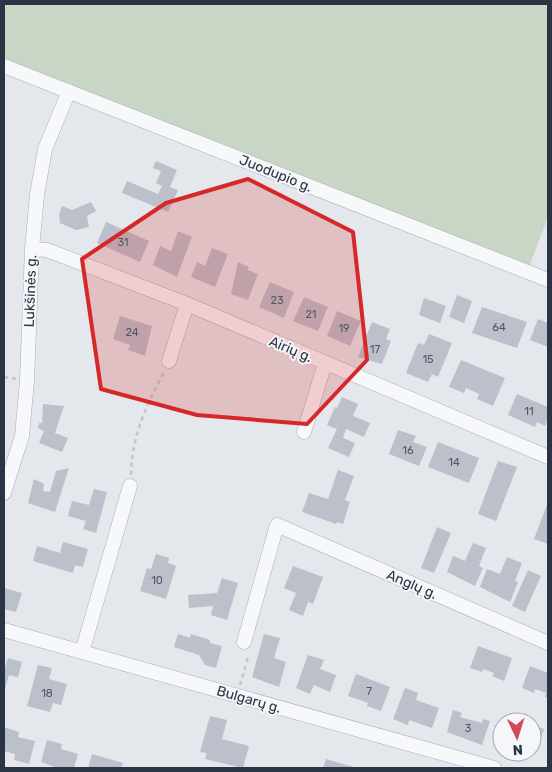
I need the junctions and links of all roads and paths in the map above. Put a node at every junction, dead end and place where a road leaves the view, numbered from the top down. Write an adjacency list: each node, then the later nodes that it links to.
1 (4, 66): 2 (street, Juodupio g.)
2 (68, 91): 3 (street, Lukšinės g.); 4 (street, Juodupio g.)
3 (32, 249): 5 (street, Airių g.); 11 (street, Lukšinės g.)
4 (548, 280)
5 (187, 304): 6 (street); 7 (street, Airių g.)
6 (169, 362): 10 (path)
7 (325, 363): 8 (street); 9 (street, Airių g.)
8 (304, 432)
9 (548, 457)
10 (130, 486): 15 (street)
11 (4, 493)
12 (4, 630): 15 (street, Bulgarų g.)
13 (244, 642): 14 (street, Anglų g.); 16 (path)
14 (548, 643)
15 (82, 652): 16 (street, Bulgarų g.)
16 (236, 696): 17 (street, Bulgarų g.)
17 (494, 768)

